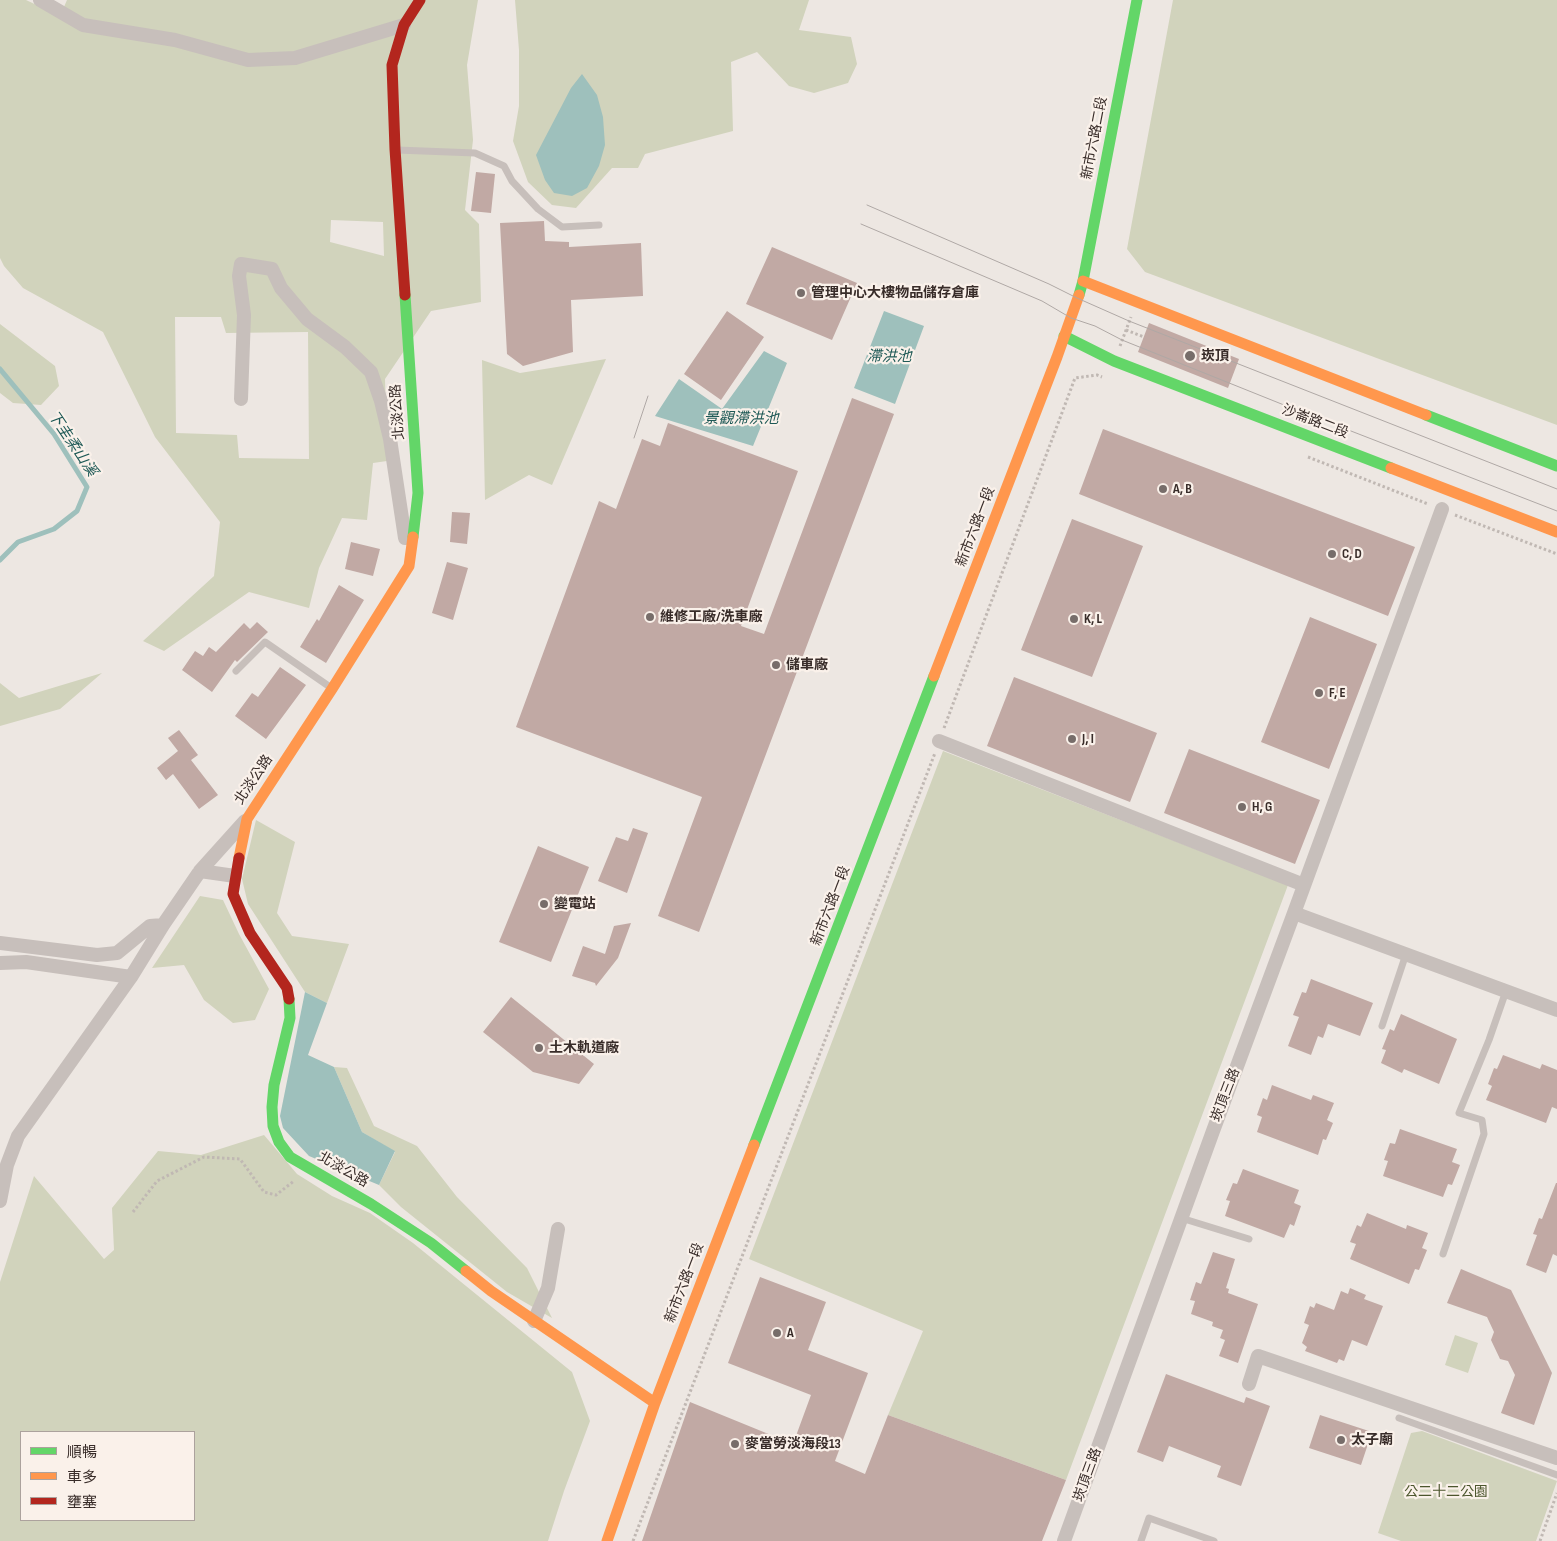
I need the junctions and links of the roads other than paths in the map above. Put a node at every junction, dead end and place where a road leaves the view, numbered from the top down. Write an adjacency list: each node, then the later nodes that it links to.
1 (40, 0): 4 (street)
2 (420, 0): 4 (street, 北淡公路)
3 (1137, 0): 7 (street, 新市六路二段)
4 (404, 25): 5 (street, 北淡公路)
5 (395, 150): 6 (lane); 13 (street, 北淡公路)
6 (599, 225)
7 (1082, 281): 8 (street, 新市六路一段); 10 (street)
8 (1064, 336): 12 (street, 沙崙路二段); 37 (street, 新市六路一段)
9 (241, 399): 13 (street)
10 (1557, 466)
11 (1442, 509): 20 (street, 崁頂三路)
12 (1557, 532)
13 (409, 566): 15 (street, 北淡公路)
14 (236, 671): 15 (lane)
15 (332, 689): 17 (street, 北淡公路)
16 (939, 741): 20 (street)
17 (247, 819): 18 (street); 19 (street, 北淡公路)
18 (200, 871): 19 (street); 22 (street)
19 (235, 876): 35 (street, 北淡公路)
20 (1304, 885): 21 (street, 崁頂三路)
21 (1294, 913): 24 (street); 31 (street, 崁頂三路)
22 (163, 925): 23 (street); 26 (street)
23 (0, 943)
24 (1406, 954): 27 (street); 29 (lane)
25 (0, 963): 26 (street)
26 (131, 977): 30 (street)
27 (1506, 991): 28 (street); 34 (lane)
28 (1557, 1010)
29 (1382, 1026)
30 (0, 1201)
31 (1181, 1218): 33 (lane); 42 (street, 崁頂三路)
32 (558, 1229): 35 (street)
33 (1249, 1239)
34 (1443, 1254)
35 (534, 1321): 37 (street, 北淡公路)
36 (1249, 1384): 39 (street)
37 (655, 1402): 41 (street, 新市六路一段)
38 (1399, 1418): 40 (lane)
39 (1557, 1458)
40 (1557, 1475)
41 (606, 1541)
42 (1064, 1541)
43 (1141, 1541): 44 (lane)
44 (1214, 1541)

